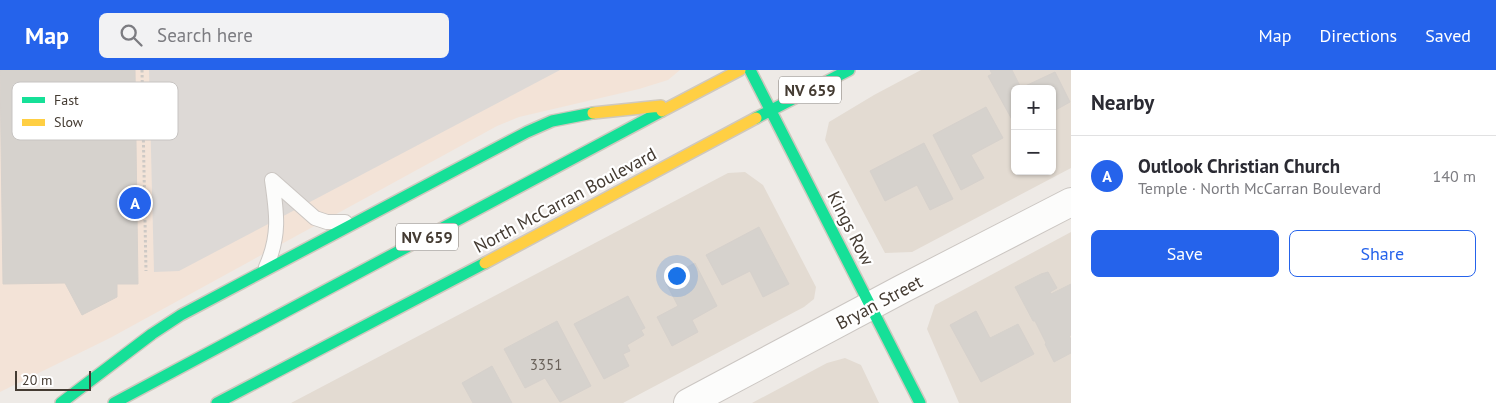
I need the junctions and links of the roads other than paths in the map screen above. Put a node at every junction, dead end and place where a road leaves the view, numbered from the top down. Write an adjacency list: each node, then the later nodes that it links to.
1 (740, 70): 4 (main road, North McCarran Boulevard / NV 659)
2 (750, 70): 5 (main road, Kings Row)
3 (849, 70): 5 (main road, North McCarran Boulevard / NV 659)
4 (675, 105): 7 (main road); 11 (main road, North McCarran Boulevard / NV 659)
5 (771, 110): 9 (main road, Kings Row); 12 (main road, North McCarran Boulevard / NV 659)
6 (1071, 202): 9 (street, Bryan Street)
7 (358, 222): 8 (main road); 8 (lane)
8 (265, 271): 10 (main road)
9 (871, 306): 13 (street, Bryan Street); 14 (main road, Kings Row)
10 (61, 403)
11 (114, 403)
12 (217, 403)
13 (688, 403)
14 (920, 403)

